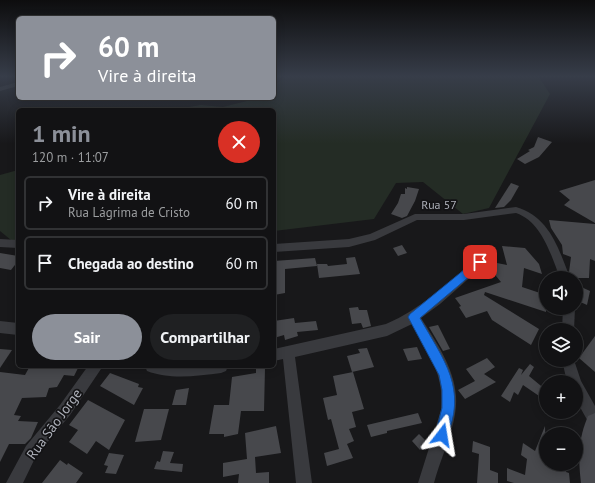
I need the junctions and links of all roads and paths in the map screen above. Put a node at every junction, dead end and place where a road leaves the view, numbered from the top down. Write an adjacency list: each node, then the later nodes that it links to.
1 (0, 243): 2 (street)
2 (16, 244)
3 (276, 248): 5 (street, Rua 57)
4 (480, 262): 6 (street)
5 (562, 271)
6 (414, 317): 9 (street); 19 (street)
7 (0, 327): 8 (street)
8 (16, 329)
9 (288, 351): 10 (street); 18 (street)
10 (276, 354)
11 (95, 368): 17 (street, Rua São Jorge)
12 (159, 368): 13 (street)
13 (212, 368)
14 (583, 399): 15 (street)
15 (595, 420)
16 (595, 424): 20 (street)
17 (14, 483)
18 (304, 483)
19 (426, 483)
20 (592, 483)

